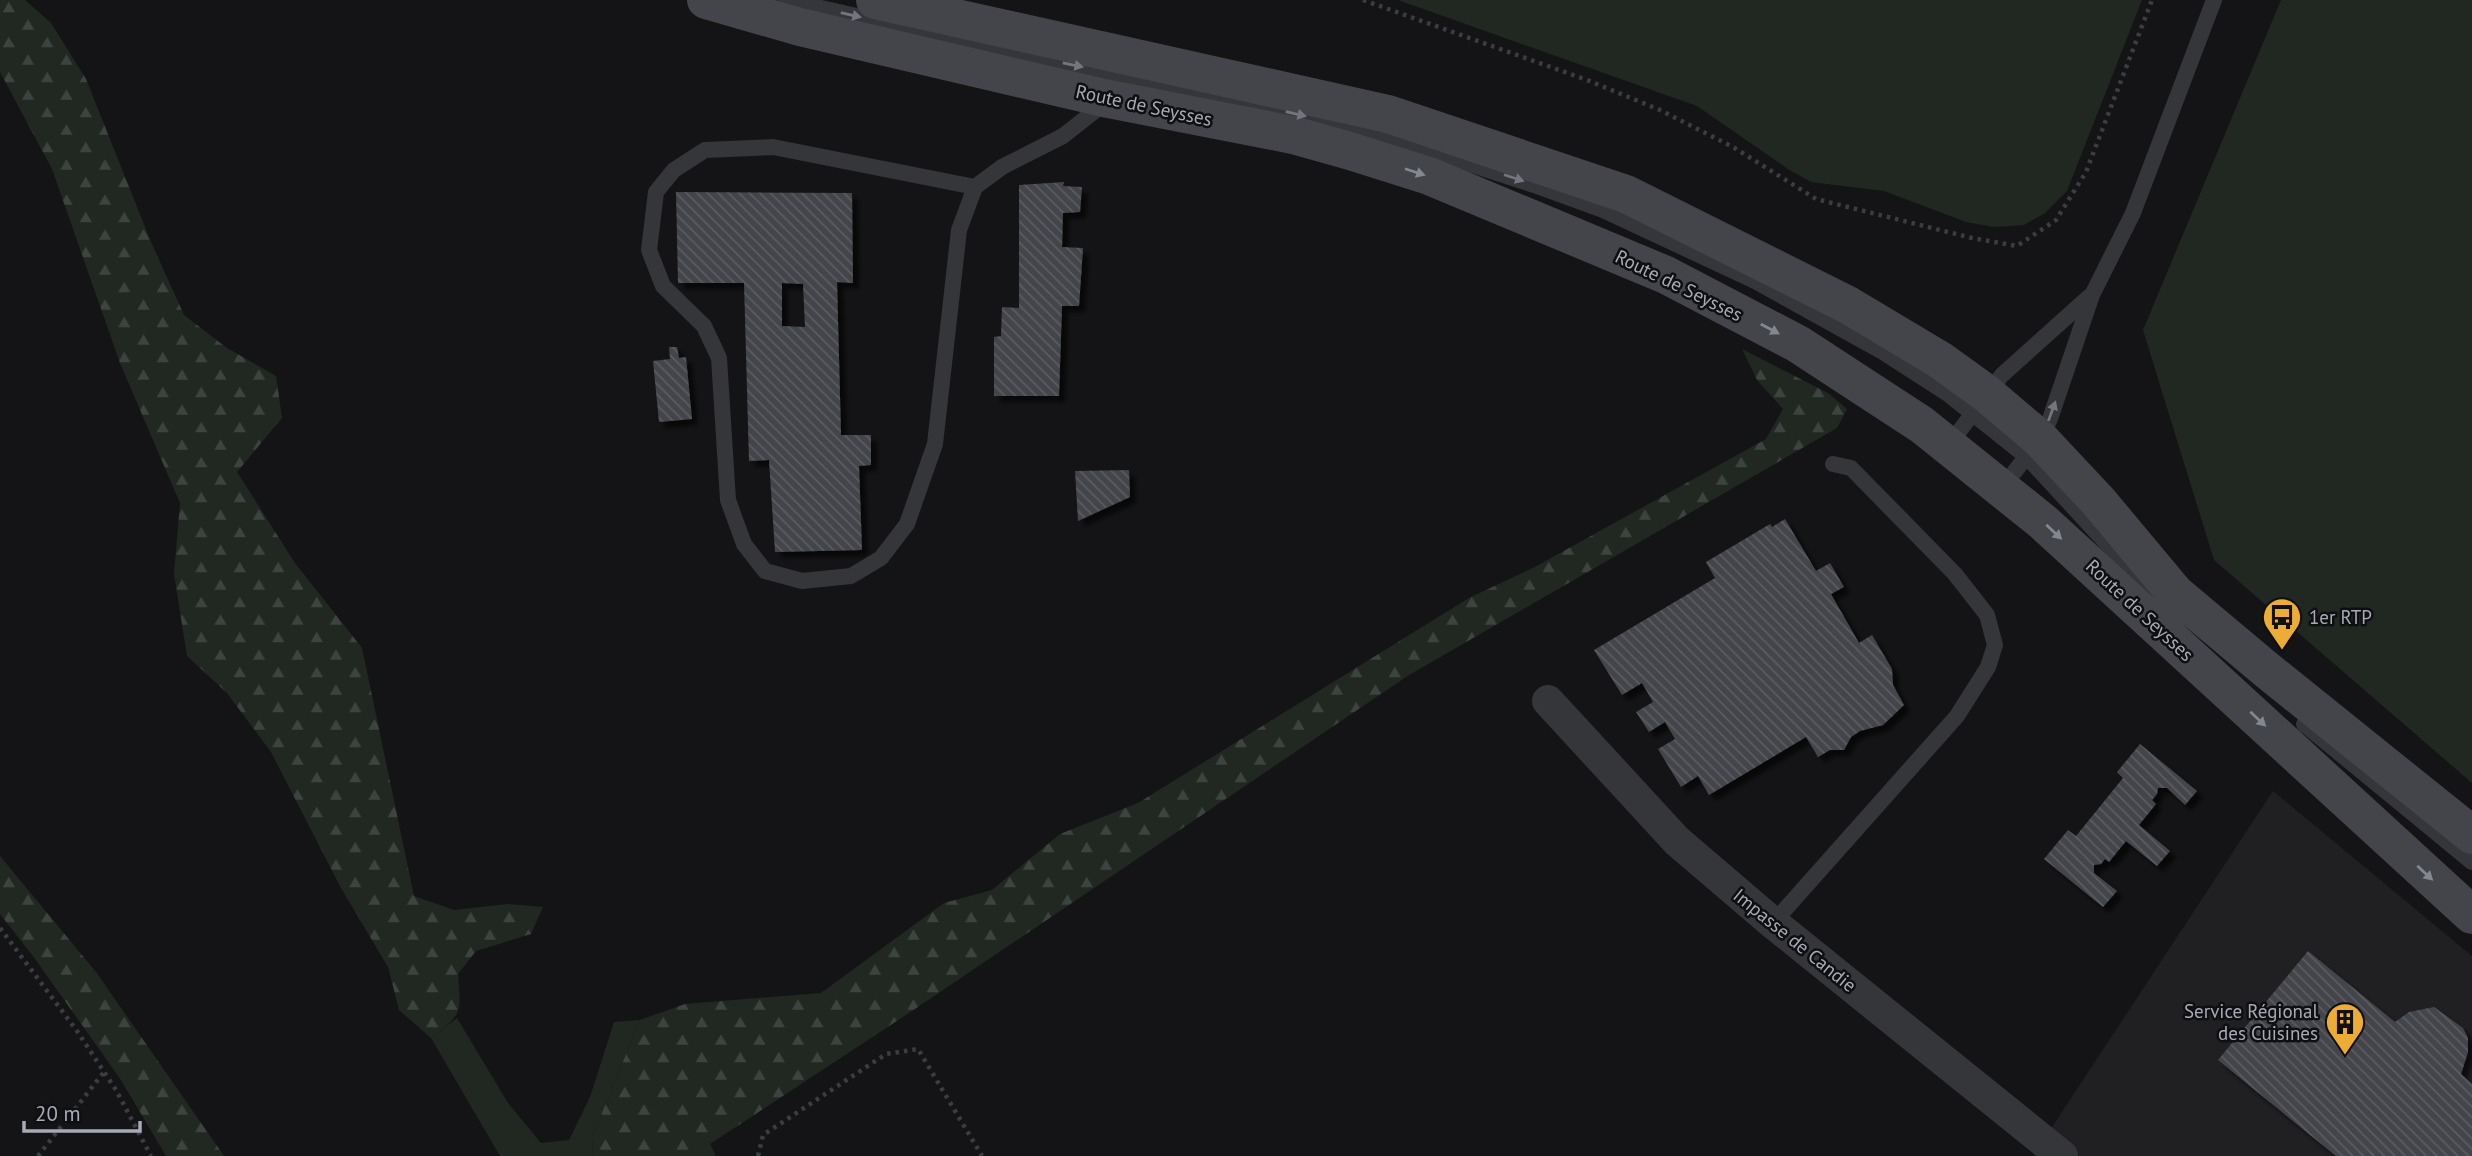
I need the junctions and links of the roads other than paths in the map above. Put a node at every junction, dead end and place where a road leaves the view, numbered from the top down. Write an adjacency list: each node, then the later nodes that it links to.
1 (706, 0): 5 (main road, Route de Seysses)
2 (785, 0): 5 (lane, Route de Seysses, one-way to 5)
3 (875, 0): 5 (main road, Route de Seysses)
4 (2214, 0): 7 (lane)
5 (1115, 76): 6 (lane); 8 (lane, Route de Seysses, one-way to 8); 8 (main road, Route de Seysses); 9 (main road, Route de Seysses, one-way to 9)
6 (975, 187): 6 (lane)
7 (2092, 295): 8 (lane); 10 (lane, one-way to 7)
8 (1980, 403): 9 (lane); 10 (main road, Route de Seysses)
9 (1948, 446): 12 (main road, Route de Seysses)
10 (2033, 448): 12 (lane); 13 (lane, Route de Seysses); 16 (main road, Route de Seysses)
11 (1833, 464): 19 (lane)
12 (2002, 488): 18 (main road, Route de Seysses, one-way to 18)
13 (2163, 605)
14 (1548, 701): 19 (street, Impasse de Candie)
15 (2291, 713): 17 (lane)
16 (2472, 835)
17 (2472, 862)
18 (2472, 915)
19 (1773, 923): 20 (street, Impasse de Candie)
20 (2062, 1156)

